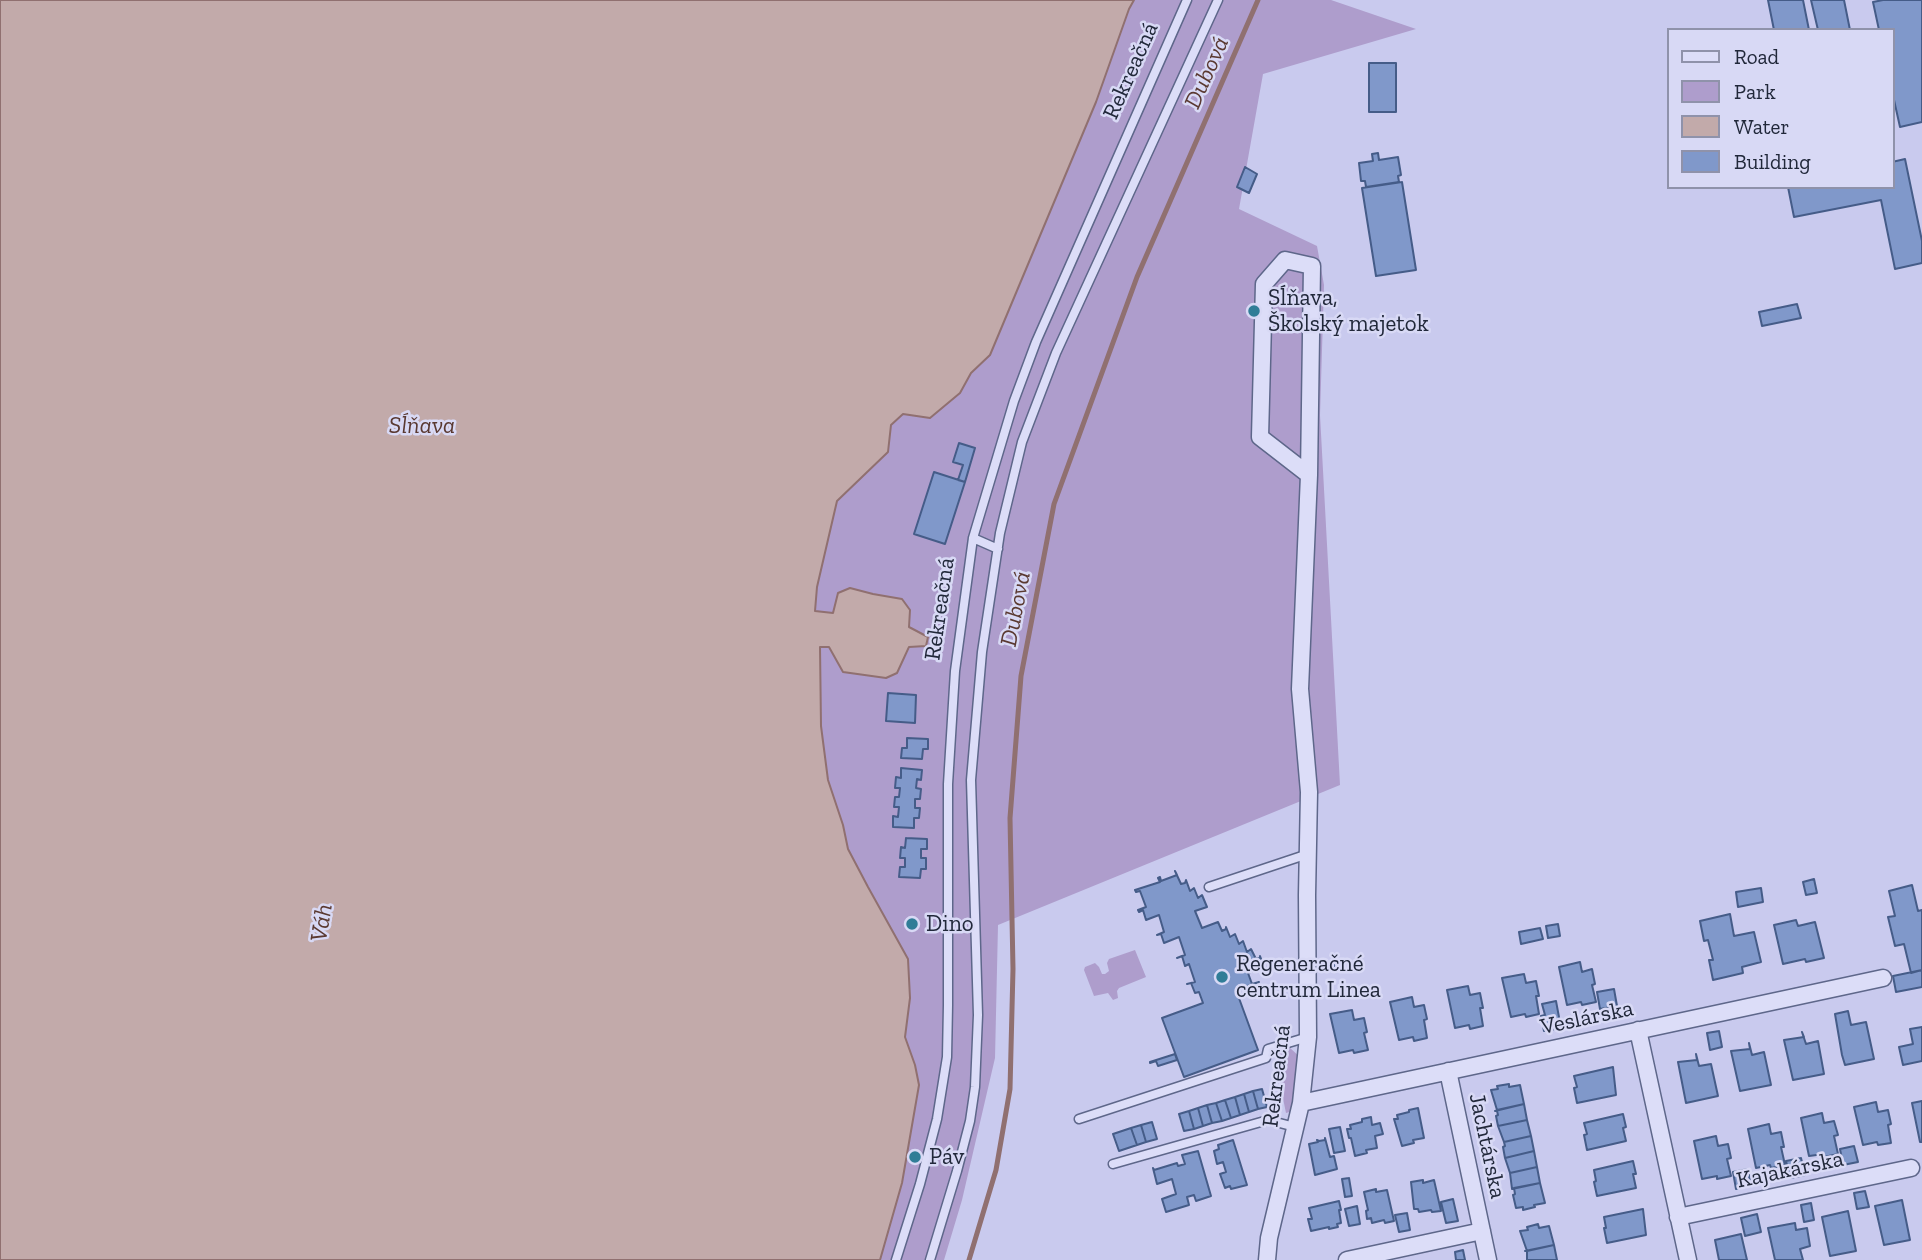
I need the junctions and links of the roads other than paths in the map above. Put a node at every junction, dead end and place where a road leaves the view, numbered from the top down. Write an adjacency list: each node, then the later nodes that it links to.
1 (1187, 0): 4 (lane, Rekreačná)
2 (1218, 0): 5 (lane)
3 (1309, 475): 3 (street, Rekreačná); 6 (street, Rekreačná)
4 (973, 538): 5 (lane); 19 (lane, Rekreačná)
5 (998, 549): 20 (lane)
6 (1308, 854): 7 (lane); 10 (street, Rekreačná)
7 (1209, 887)
8 (1883, 978): 9 (street, Veslárska)
9 (1638, 1030): 11 (street, Veslárska); 17 (street)
10 (1308, 1037): 12 (street, Rekreačná); 13 (lane)
11 (1448, 1071): 12 (street, Veslárska); 18 (street, Jachtárska)
12 (1301, 1103): 14 (street, Rekreačná)
13 (1079, 1119)
14 (1295, 1126): 15 (lane); 21 (street, Rekreačná)
15 (1113, 1164)
16 (1911, 1168): 17 (street, Kajakárska)
17 (1678, 1217): 24 (street)
18 (1482, 1231): 22 (street, Jachtárska); 23 (street, Jachtárska)
19 (897, 1260)
20 (930, 1260)
21 (1267, 1260)
22 (1347, 1260)
23 (1488, 1260)
24 (1688, 1260)

